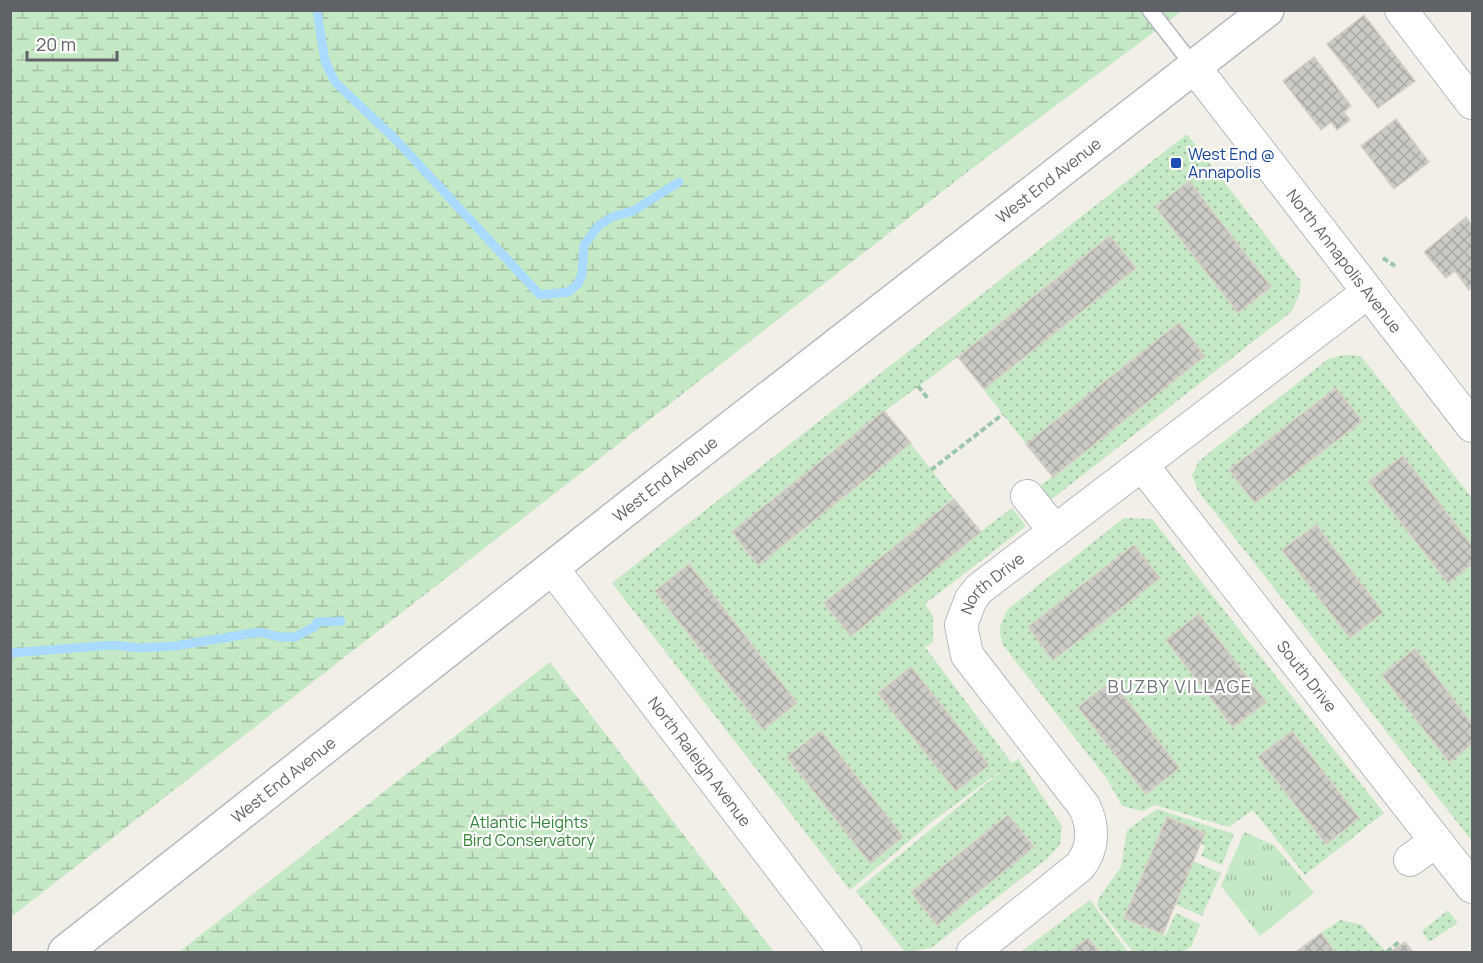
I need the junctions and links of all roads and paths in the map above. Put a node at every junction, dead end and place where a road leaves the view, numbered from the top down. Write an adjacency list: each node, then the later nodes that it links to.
1 (1150, 10): 4 (lane)
2 (1267, 10): 4 (main road, West End Avenue)
3 (1401, 10): 5 (street)
4 (1195, 68): 6 (street, North Annapolis Avenue); 15 (main road, West End Avenue)
5 (1473, 103)
6 (1368, 292): 10 (street, North Annapolis Avenue); 11 (street, North Drive)
7 (918, 386): 8 (path)
8 (929, 400)
9 (1003, 414): 12 (path)
10 (1473, 426)
11 (1142, 465): 14 (street, North Drive); 16 (street, South Drive)
12 (931, 470)
13 (1019, 502): 14 (street)
14 (1047, 537): 22 (street, North Drive)
15 (553, 569): 20 (main road, West End Avenue); 21 (street, North Raleigh Avenue)
16 (1436, 840): 17 (street); 18 (street, South Drive)
17 (1410, 860)
18 (1473, 887)
19 (1399, 942): 23 (path)
20 (65, 952)
21 (845, 952)
22 (973, 952)
23 (1387, 952)

